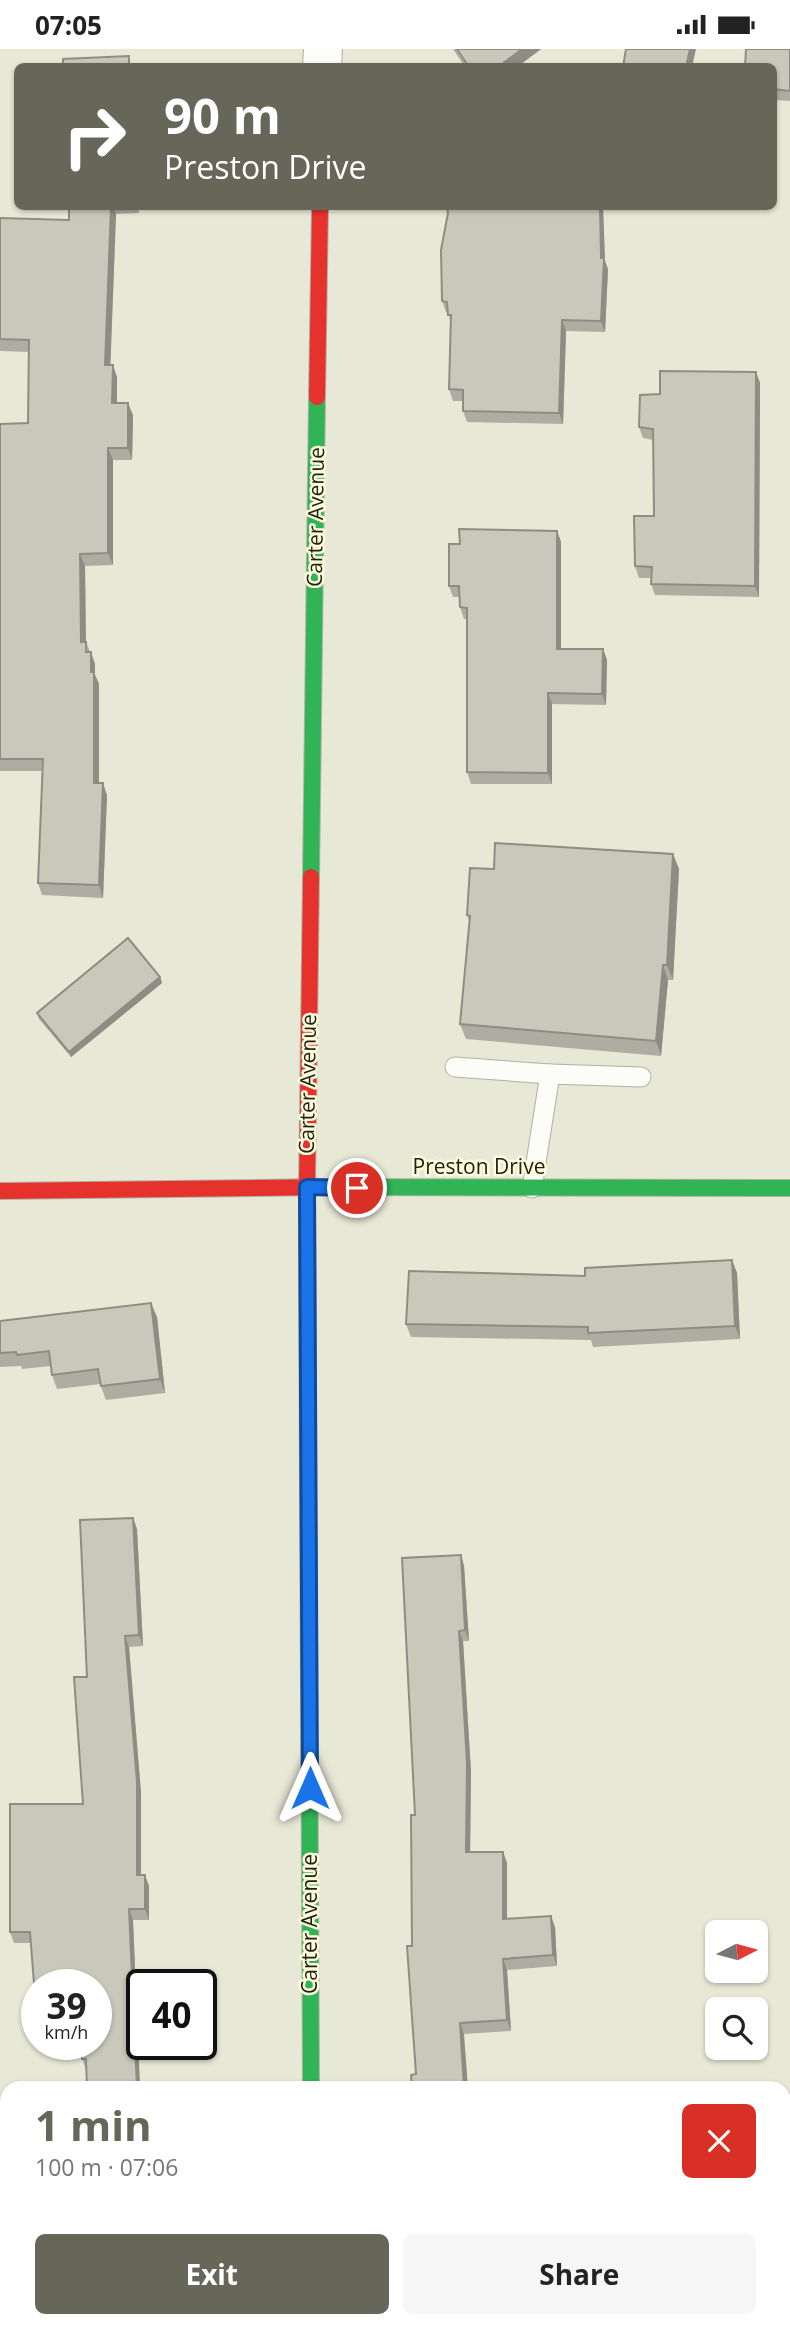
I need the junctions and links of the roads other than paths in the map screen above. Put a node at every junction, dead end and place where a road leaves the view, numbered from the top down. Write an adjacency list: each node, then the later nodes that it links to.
1 (320, 210): 5 (street, Carter Avenue)
2 (455, 1067): 3 (lane)
3 (550, 1074): 4 (lane); 6 (lane)
4 (641, 1077)
5 (307, 1187): 6 (street, Preston Drive); 8 (street, Preston Drive); 9 (street, Carter Avenue)
6 (532, 1188): 7 (street, Preston Drive)
7 (790, 1188)
8 (0, 1191)
9 (311, 2081)

